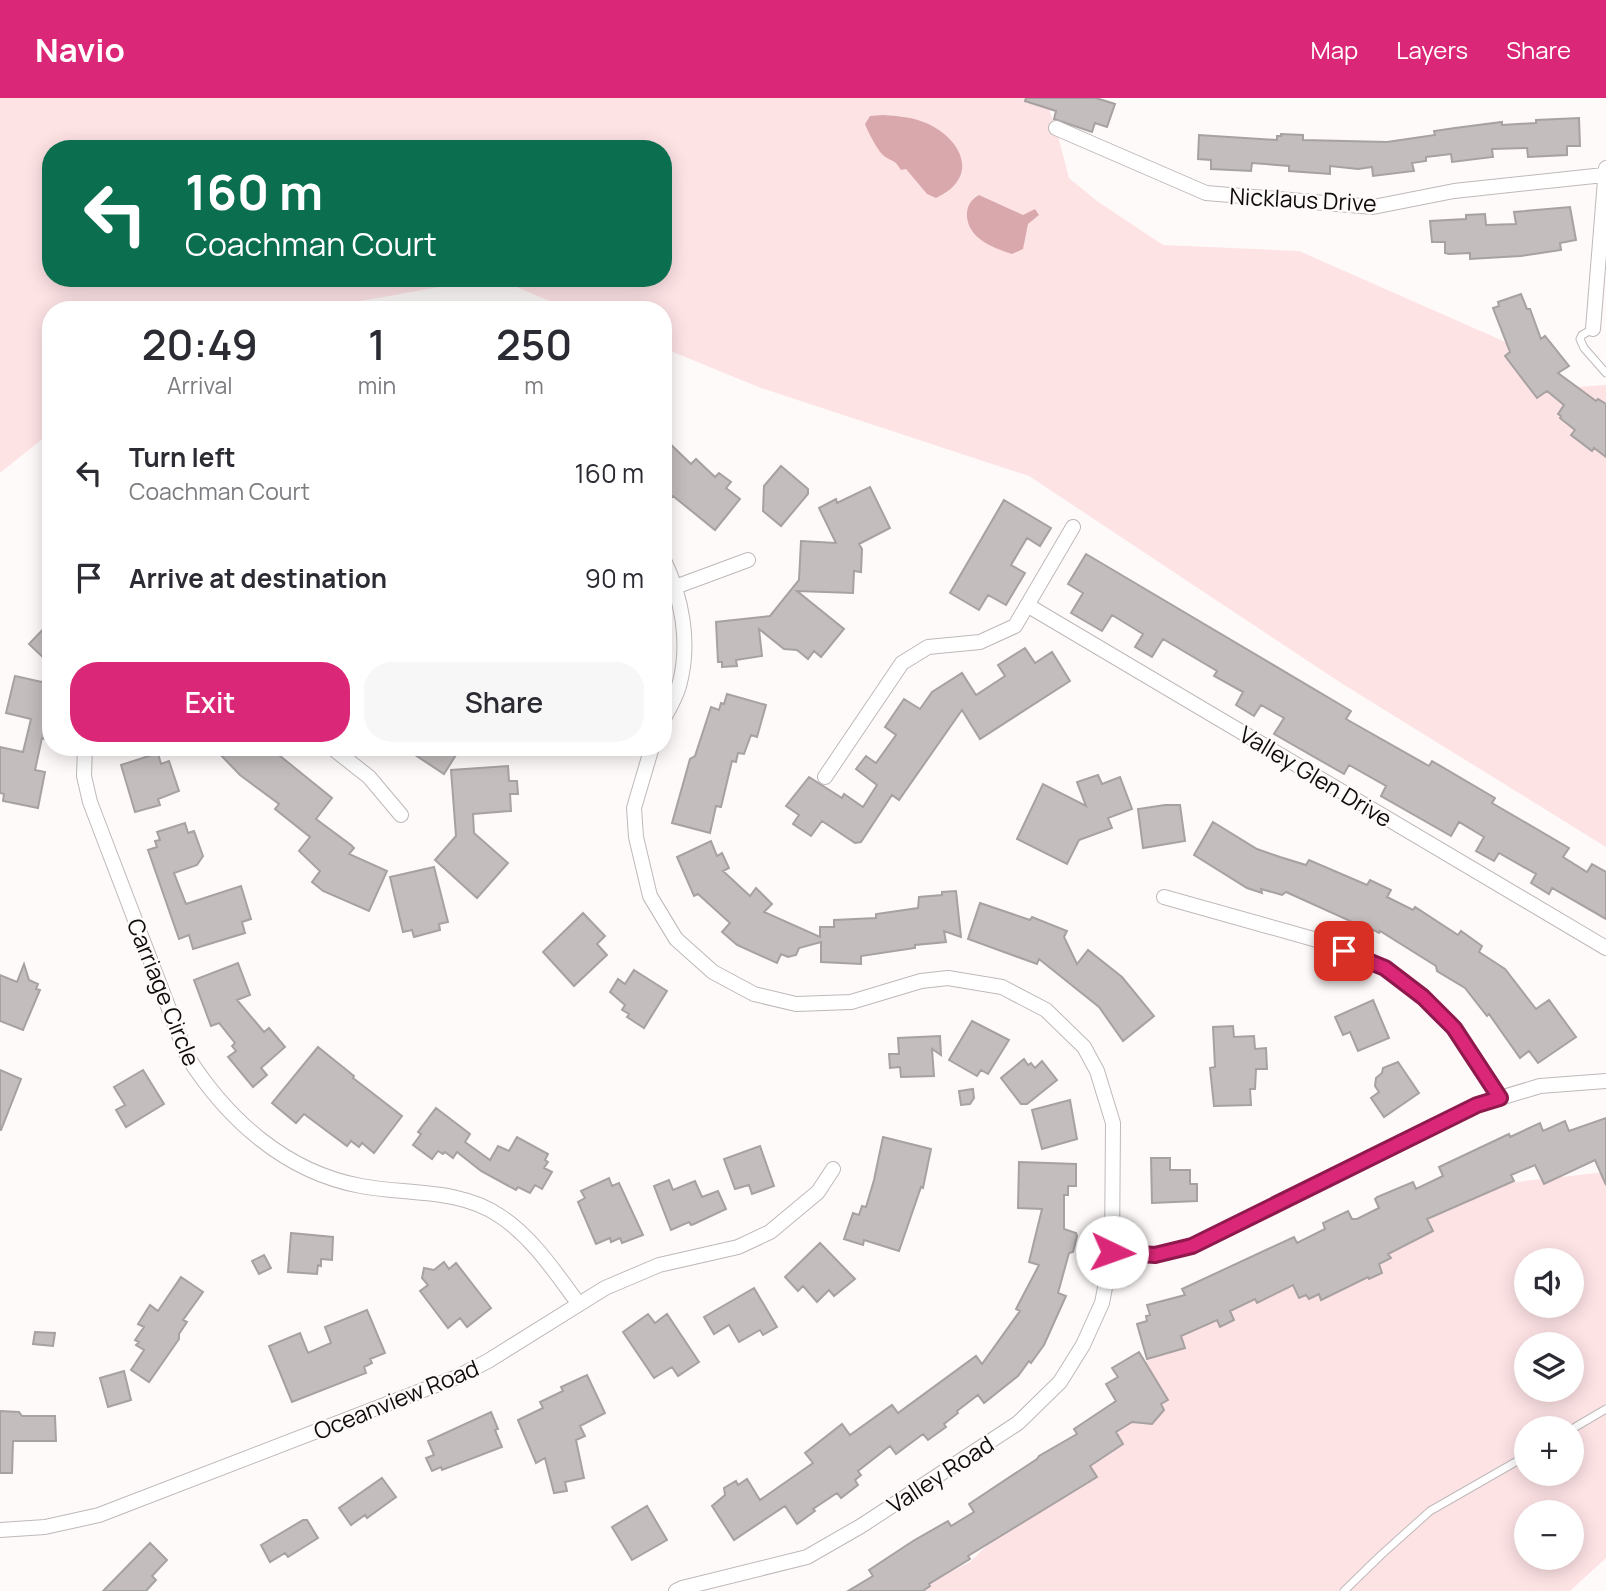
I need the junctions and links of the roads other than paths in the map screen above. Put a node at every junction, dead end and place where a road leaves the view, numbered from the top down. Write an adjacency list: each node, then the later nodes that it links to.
1 (1056, 128): 2 (street, Nicklaus Drive)
2 (1605, 171): 3 (street, Nicklaus Drive)
3 (1593, 329): 4 (lane)
4 (1606, 373)
5 (1073, 527): 9 (street)
6 (748, 560): 8 (street)
7 (672, 580): 8 (street)
8 (675, 587): 10 (street)
9 (1027, 605): 14 (street); 17 (street, Valley Glen Drive)
10 (672, 702)
11 (85, 756): 22 (street, Carriage Circle)
12 (342, 756): 15 (street)
13 (649, 756): 21 (street)
14 (824, 777)
15 (401, 815)
16 (1164, 897): 19 (street)
17 (1606, 948)
18 (1606, 1081): 19 (street)
19 (1500, 1098): 21 (street)
20 (833, 1169): 22 (street, Oceanview Road)
21 (1112, 1252): 27 (street, Valley Road)
22 (578, 1303): 26 (street, Oceanview Road)
23 (1606, 1409): 24 (lane)
24 (1584, 1422)
25 (1514, 1463): 28 (lane)
26 (0, 1530)
27 (676, 1591)
28 (1345, 1591)

